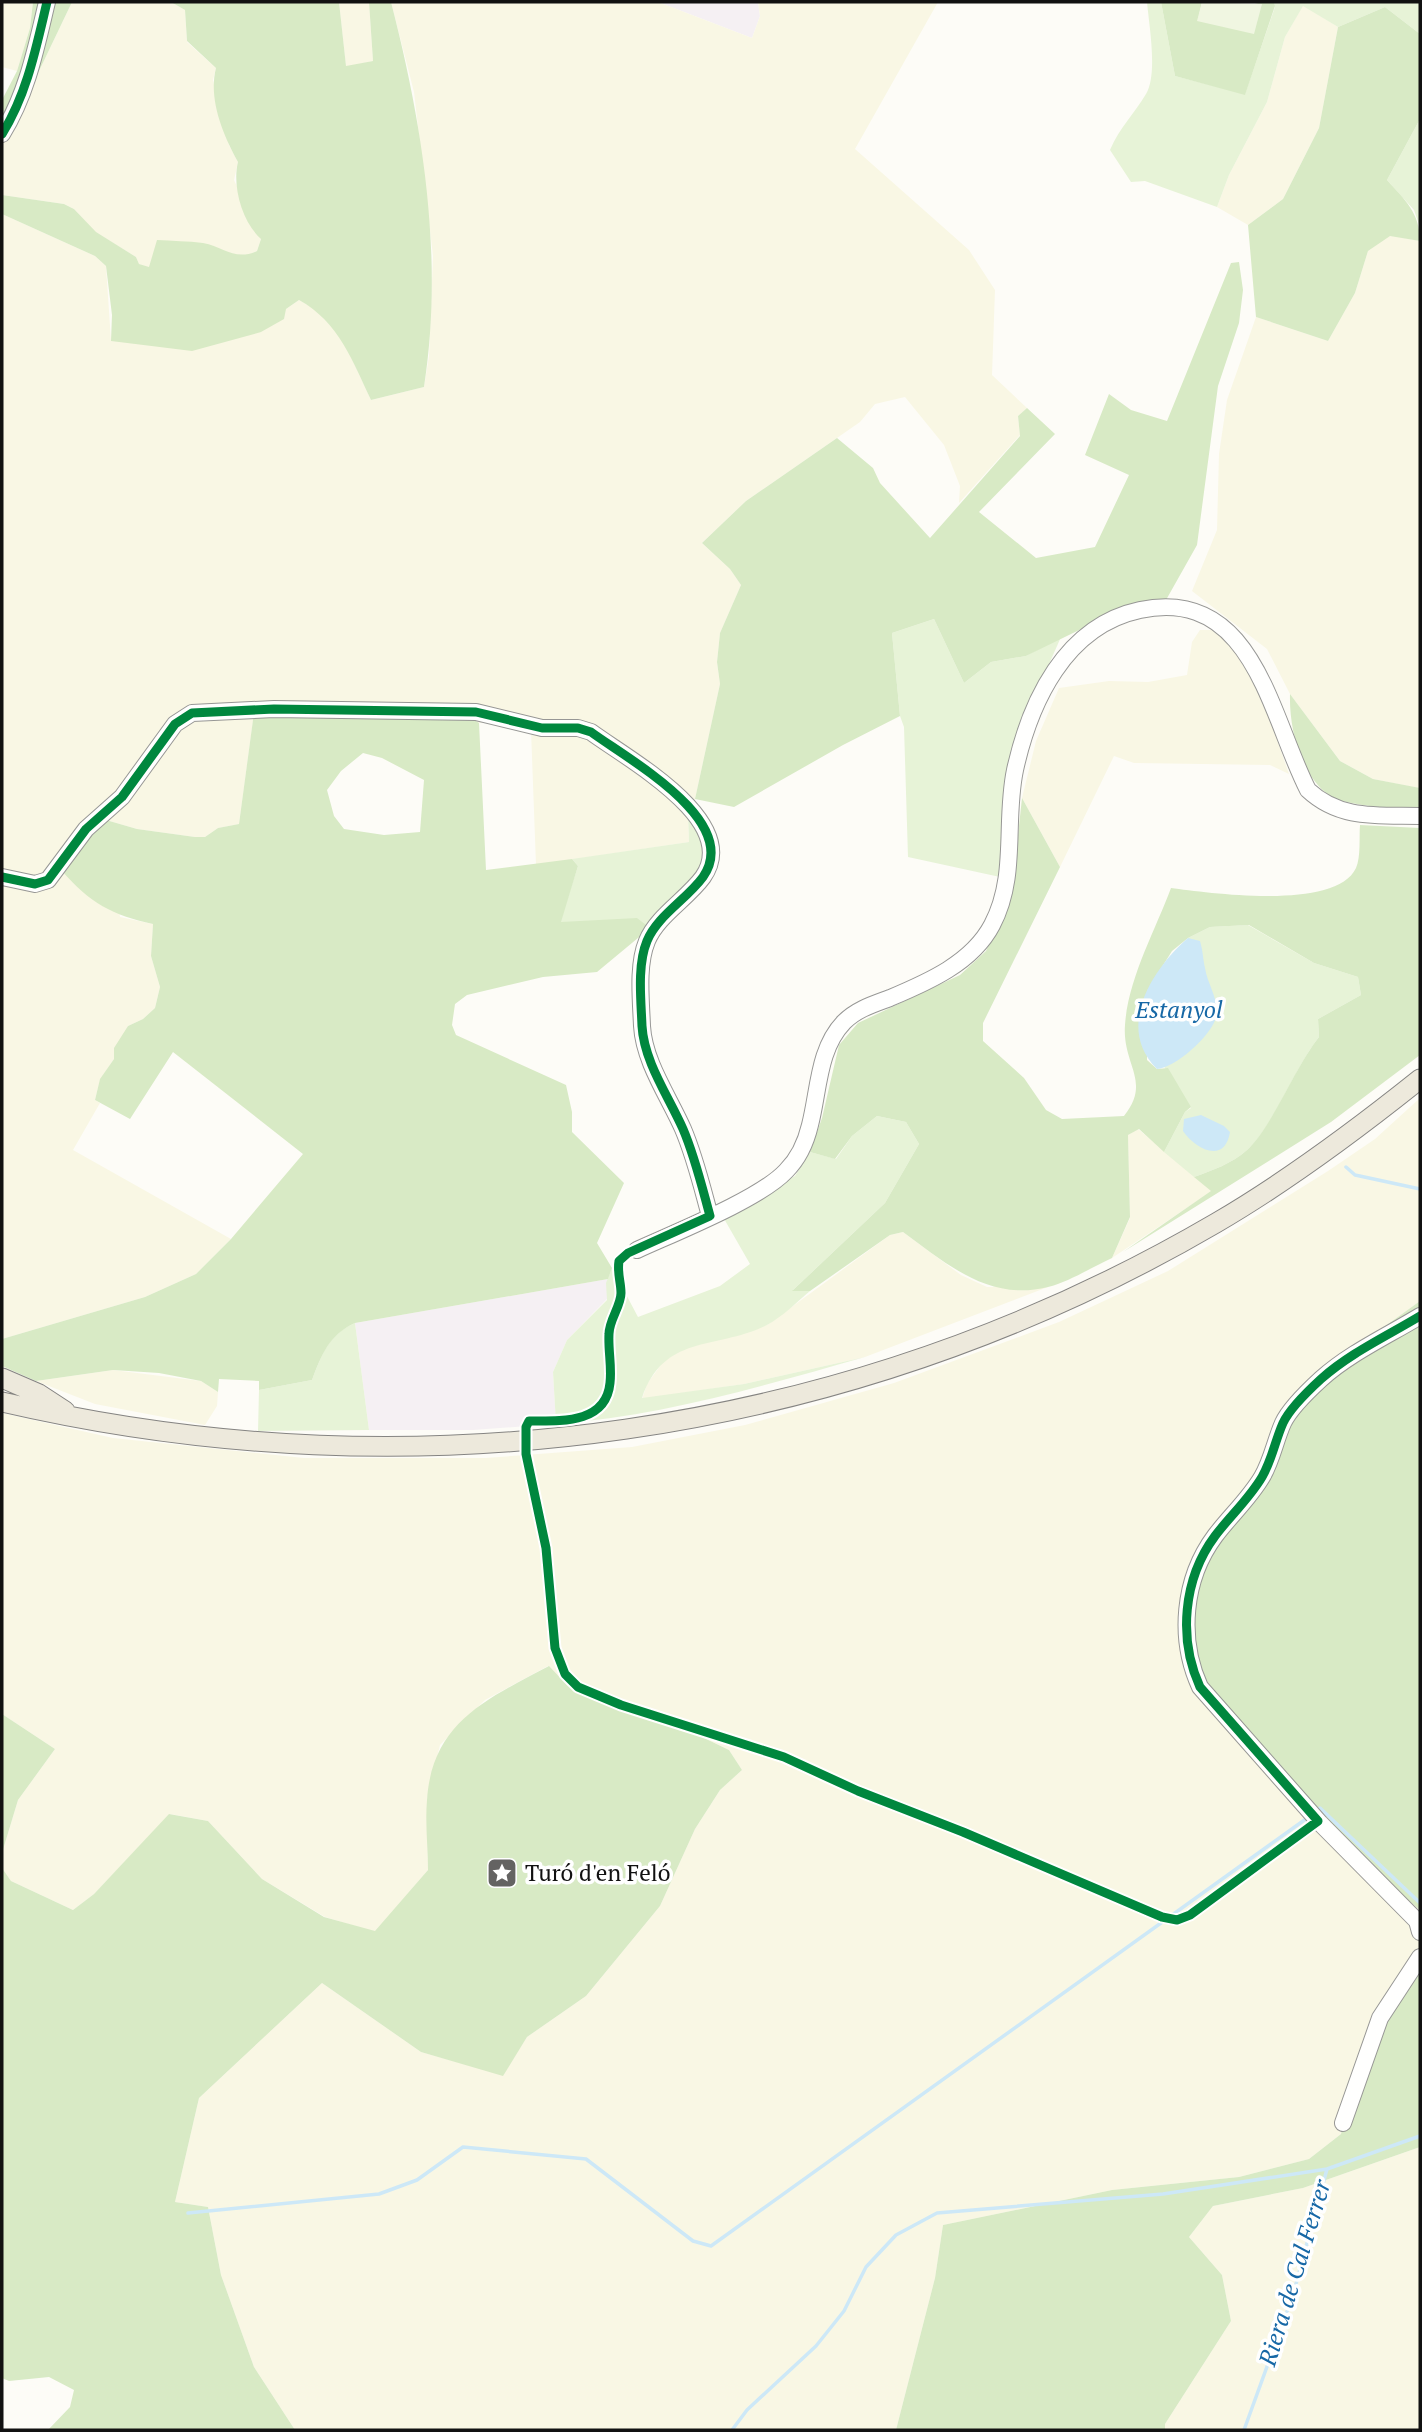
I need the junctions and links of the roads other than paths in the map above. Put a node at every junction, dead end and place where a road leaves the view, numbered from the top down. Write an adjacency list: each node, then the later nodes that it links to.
1 (47, 2): 2 (street)
2 (2, 134)
3 (1420, 816): 6 (street)
4 (2, 877): 6 (street)
5 (1420, 1079): 11 (main road)
6 (710, 1216): 7 (street)
7 (637, 1250)
8 (1420, 1316): 12 (street)
9 (2, 1378): 11 (main road)
10 (2, 1402): 11 (main road)
11 (75, 1418)
12 (1420, 1932)
13 (1420, 1958): 14 (street)
14 (1343, 2123)

